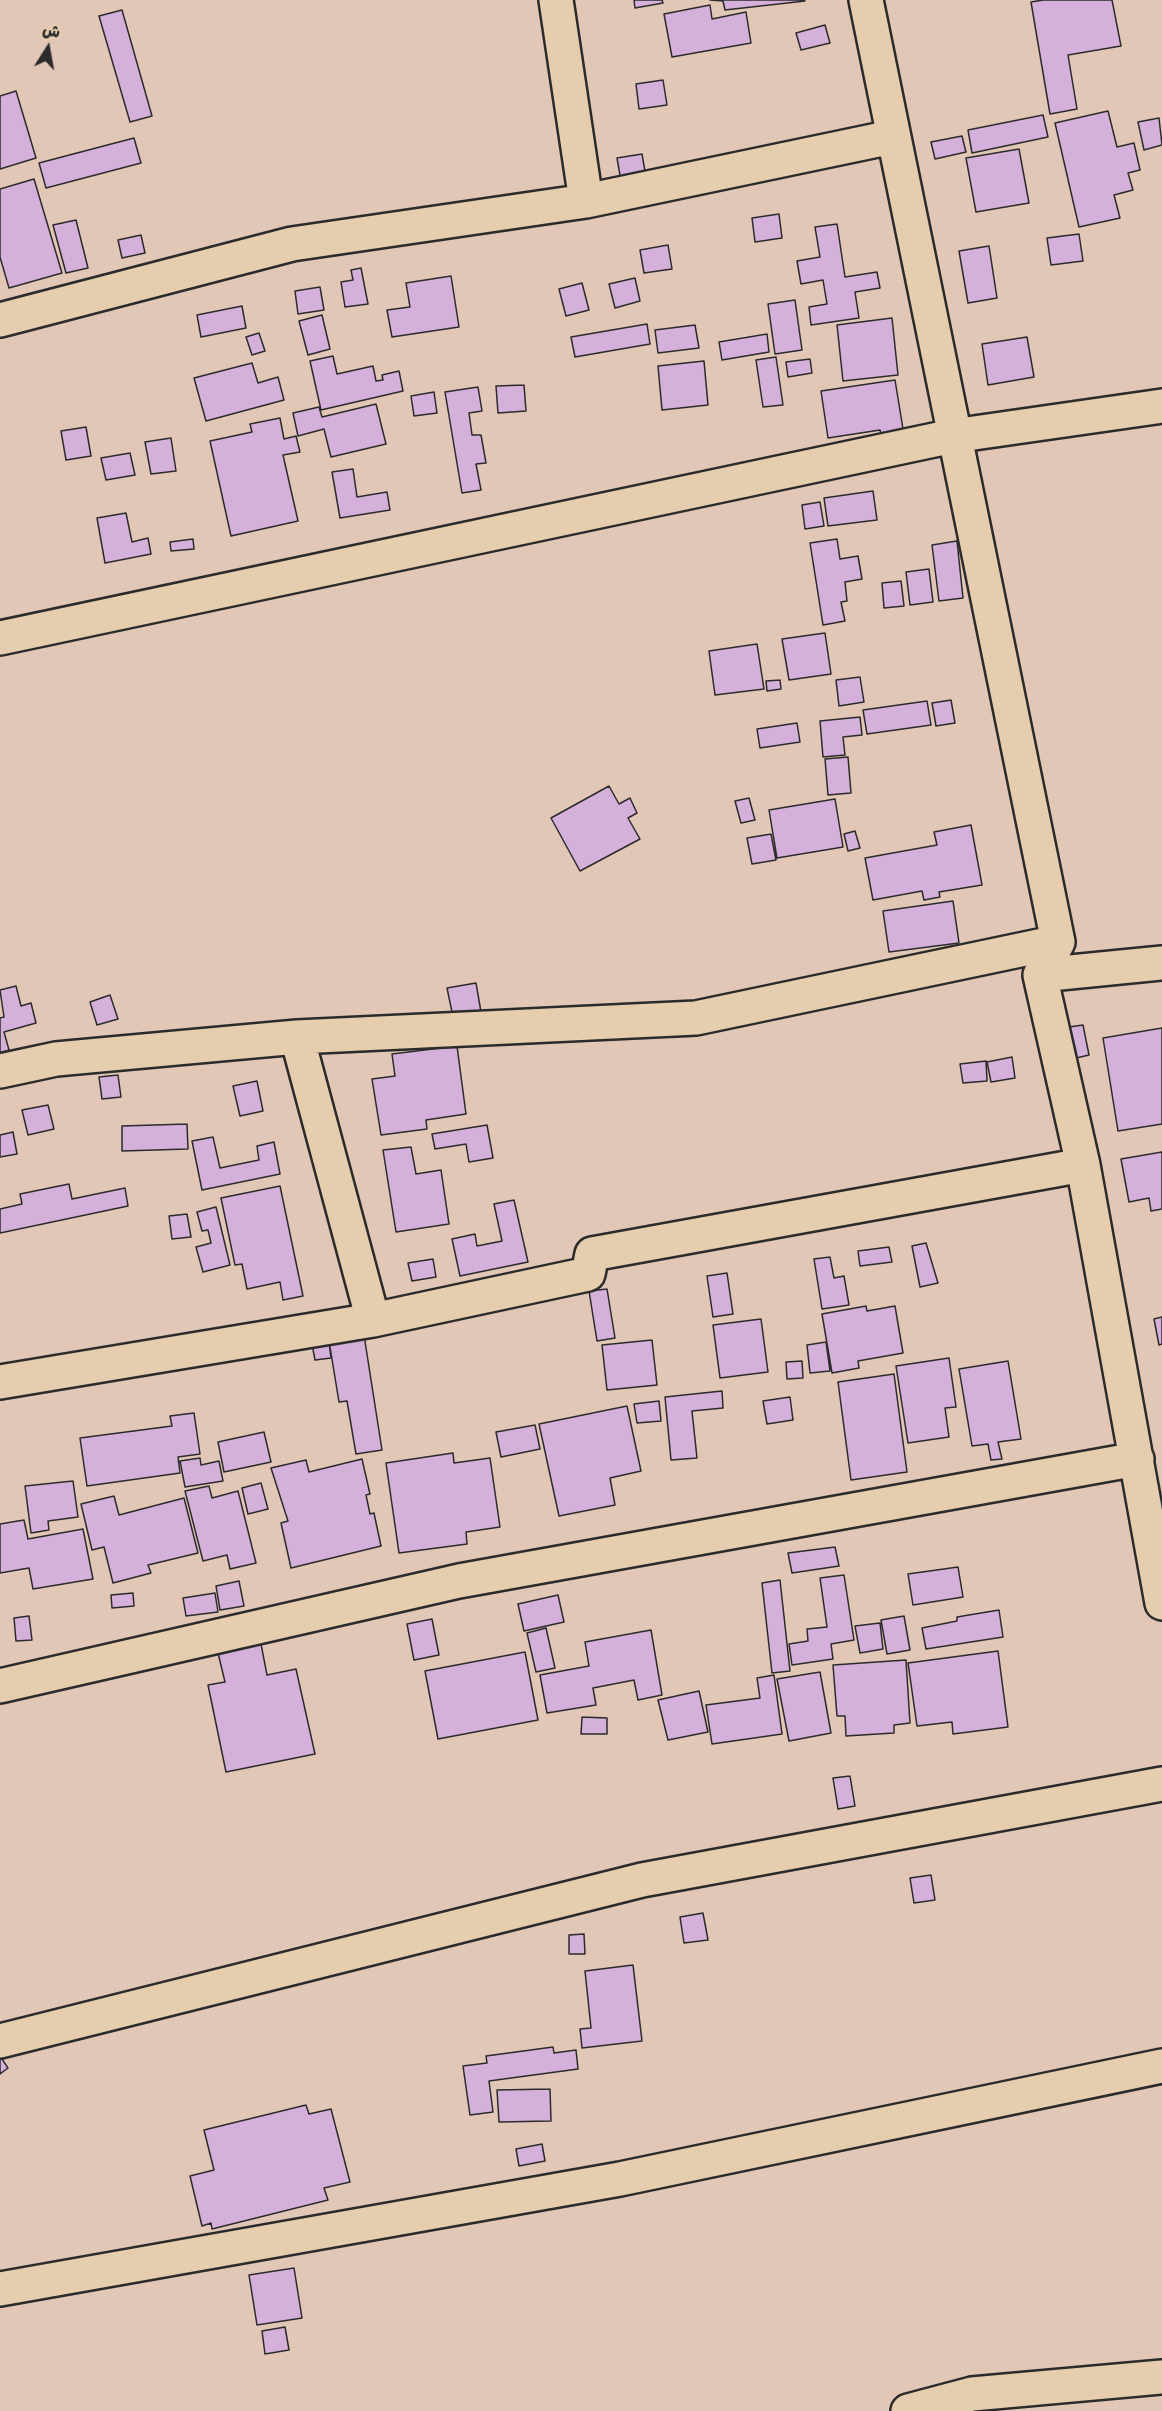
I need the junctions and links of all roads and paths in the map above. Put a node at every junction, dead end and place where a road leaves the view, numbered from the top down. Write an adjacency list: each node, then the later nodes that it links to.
1 (556, 0): 4 (street)
2 (866, 0): 3 (street)
3 (892, 137): 4 (street); 7 (street)
4 (586, 201): 5 (street)
5 (0, 320)
6 (1162, 406): 7 (street)
7 (954, 436): 8 (street); 9 (street)
8 (0, 638)
9 (1058, 942): 11 (street); 12 (street)
10 (1162, 963): 11 (street)
11 (1040, 975): 14 (street)
12 (297, 1037): 13 (street); 15 (street)
13 (0, 1071)
14 (1083, 1165): 15 (street); 17 (street)
15 (373, 1320): 16 (street)
16 (0, 1382)
17 (1137, 1459): 18 (street); 19 (street)
18 (1162, 1603)
19 (0, 1686)
20 (1162, 1784): 21 (street)
21 (0, 2041)
22 (1162, 2066): 23 (street)
23 (0, 2289)
24 (1162, 2377): 25 (street)
25 (908, 2411)

